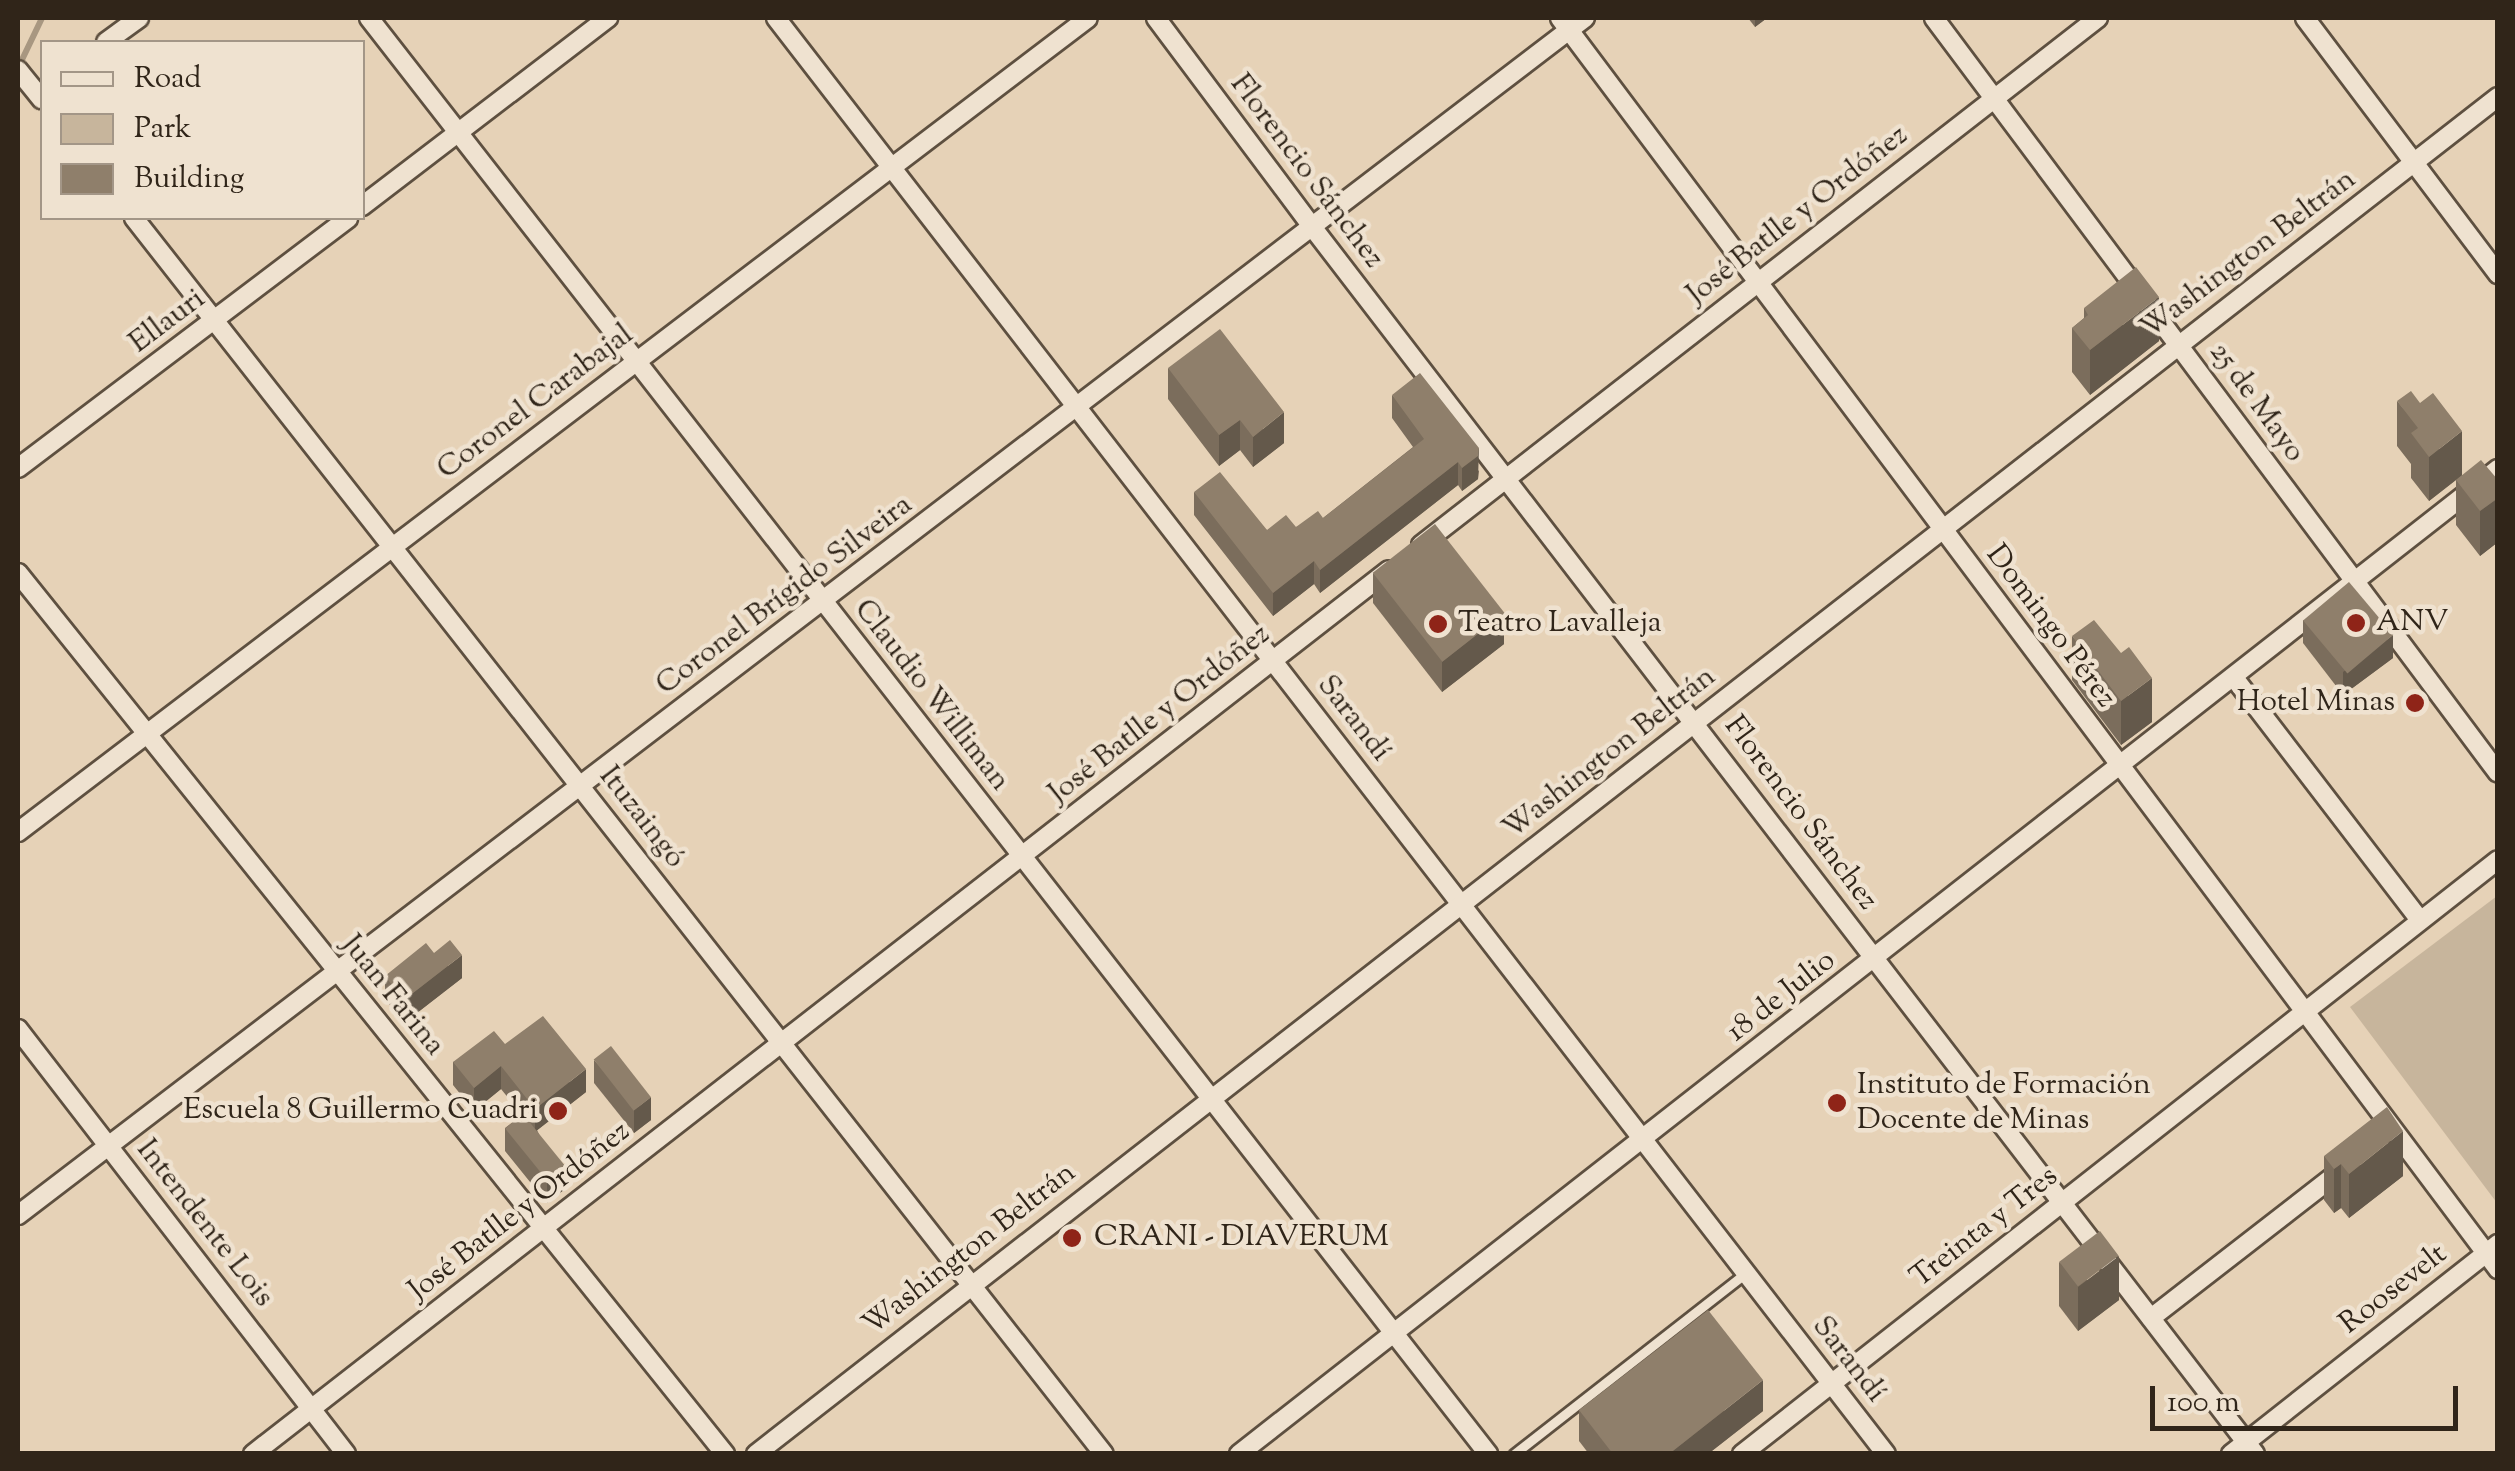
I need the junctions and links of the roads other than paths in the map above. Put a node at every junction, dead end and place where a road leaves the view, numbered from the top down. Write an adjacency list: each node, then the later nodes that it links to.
1 (139, 18): 12 (street)
2 (369, 18): 15 (street, Claudio Williman)
3 (608, 18): 15 (street)
4 (776, 18): 17 (street, Sarandí)
5 (1088, 18): 17 (street, Coronel Carabajal)
6 (1156, 18): 21 (street, Florencio Sánchez)
7 (1585, 18): 11 (street, Coronel Brígido Silveira)
8 (1934, 18): 13 (street, 25 de Mayo)
9 (2098, 18): 13 (street, José Batlle y Ordóñez)
10 (2305, 18): 16 (street)
11 (1564, 24): 21 (street, Coronel Brígido Silveira); 23 (street, Domingo Pérez)
12 (109, 40)
13 (1993, 97): 23 (street, José Batlle y Ordóñez); 25 (street, 25 de Mayo)
14 (2498, 97): 16 (street, Washington Beltrán)
15 (456, 133): 18 (street); 26 (street, Claudio Williman)
16 (2415, 163): 22 (street); 25 (street, Washington Beltrán)
17 (892, 167): 26 (street, Coronel Carabajal); 27 (street, Sarandí)
18 (365, 204)
19 (136, 220): 24 (street, Ituzaingó)
20 (345, 220): 24 (street, Ellauri)
21 (1312, 228): 27 (street, Coronel Brígido Silveira); 30 (street, Florencio Sánchez)
22 (2498, 274)
23 (1757, 284): 30 (street, José Batlle y Ordóñez); 31 (street, Domingo Pérez)
24 (215, 322): 28 (street, Ellauri); 32 (street, Ituzaingó)
25 (2178, 343): 31 (street, Washington Beltrán); 34 (street, 25 de Mayo)
26 (636, 363): 32 (street, Coronel Carabajal); 35 (street, Claudio Williman)
27 (1078, 408): 35 (street, Coronel Brígido Silveira); 36 (street, Sarandí)
28 (18, 468)
29 (2498, 469): 34 (street, 18 de Julio)
30 (1504, 478): 36 (street, José Batlle y Ordóñez); 38 (street, Florencio Sánchez)
31 (1940, 527): 38 (street, Washington Beltrán); 40 (street, Domingo Pérez)
32 (391, 547): 39 (street, Coronel Carabajal); 42 (street, Ituzaingó)
33 (18, 573): 39 (street, Juan Farina)
34 (2352, 581): 37 (street, 18 de Julio); 41 (street, 25 de Mayo)
35 (823, 602): 42 (street, Coronel Brígido Silveira); 44 (street, Claudio Williman)
36 (1275, 662): 44 (street, José Batlle y Ordóñez); 46 (street, Sarandí)
37 (2234, 679): 40 (street, 18 de Julio); 47 (street)
38 (1695, 723): 46 (street, Washington Beltrán); 48 (street, Florencio Sánchez)
39 (148, 736): 43 (street, Coronel Carabajal); 49 (street, Juan Farina)
40 (2120, 767): 48 (street, 18 de Julio); 50 (street, Domingo Pérez)
41 (2498, 773)
42 (580, 786): 49 (street, Coronel Brígido Silveira); 52 (street, Ituzaingó)
43 (18, 832)
44 (1022, 856): 52 (street, José Batlle y Ordóñez); 53 (street, Claudio Williman)
45 (2498, 860): 47 (street, Treinta y Tres)
46 (1462, 904): 53 (street, Washington Beltrán); 54 (street, Sarandí)
47 (2420, 920): 50 (street, Treinta y Tres)
48 (1876, 959): 54 (street, 18 de Julio); 57 (street, Florencio Sánchez)
49 (338, 973): 56 (street, Coronel Brígido Silveira); 59 (street, Juan Farina)
50 (2305, 1010): 55 (street, Domingo Pérez); 57 (street, Treinta y Tres)
51 (18, 1028): 56 (street, Intendente Lois)
52 (782, 1041): 59 (street, José Batlle y Ordóñez); 62 (street, Ituzaingó)
53 (1211, 1100): 62 (street, Washington Beltrán); 64 (street, Claudio Williman)
54 (1643, 1140): 61 (street, Sarandí); 64 (street, 18 de Julio)
55 (2379, 1142): 60 (street, Domingo Pérez); 63 (street)
56 (108, 1144): 58 (street, Coronel Brígido Silveira); 66 (street, Intendente Lois)
57 (2062, 1202): 63 (street, Florencio Sánchez); 65 (street, Treinta y Tres)
58 (18, 1215)
59 (545, 1230): 66 (street, José Batlle y Ordóñez); 70 (street, Juan Farina)
60 (2494, 1255): 67 (street, Roosevelt)
61 (1746, 1273): 65 (street, Sarandí); 75 (lane)
62 (971, 1281): 71 (street, Washington Beltrán); 72 (street, Ituzaingó)
63 (2151, 1318): 67 (street, Florencio Sánchez)
64 (1394, 1334): 73 (street, 18 de Julio); 74 (street, Claudio Williman)
65 (1832, 1383): 76 (street, Treinta y Tres); 77 (street, Sarandí)
66 (310, 1408): 68 (street, José Batlle y Ordóñez); 69 (street, Intendente Lois)
67 (2244, 1450)
68 (253, 1454)
69 (346, 1454)
70 (724, 1454)
71 (756, 1454)
72 (1104, 1454)
73 (1238, 1454)
74 (1488, 1454)
75 (1514, 1454)
76 (1742, 1454)
77 (1886, 1454)

